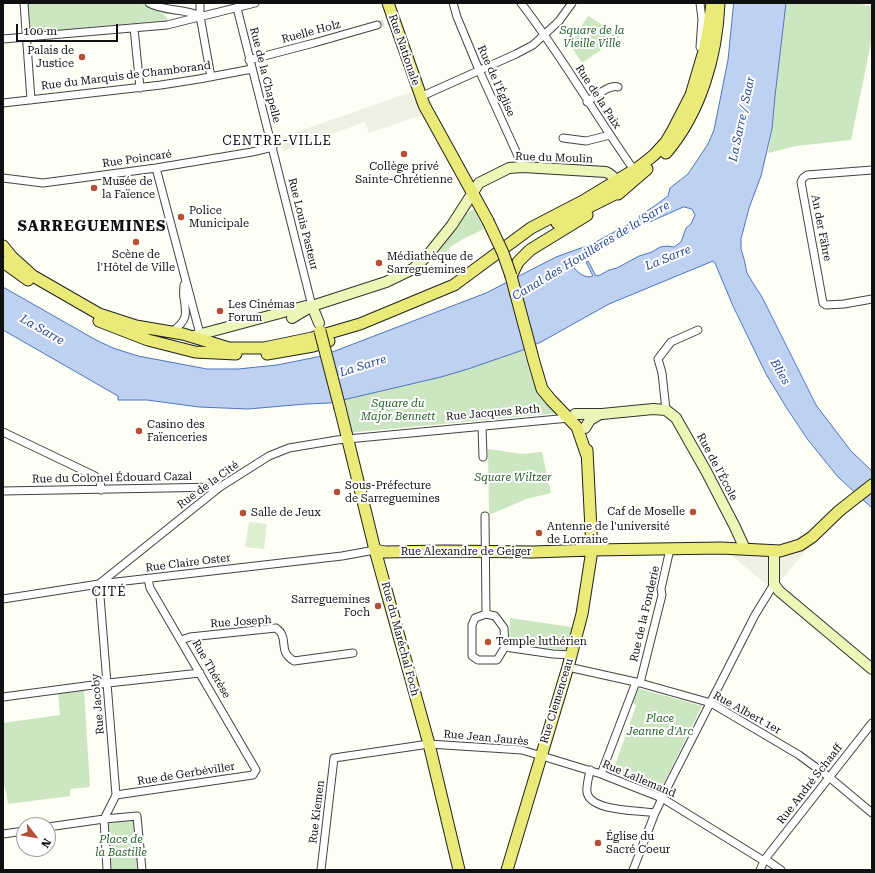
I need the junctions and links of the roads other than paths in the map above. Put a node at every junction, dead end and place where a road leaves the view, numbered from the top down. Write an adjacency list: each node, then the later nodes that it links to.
1 (24, 3): 17 (street)
2 (149, 3): 13 (street)
3 (200, 3): 13 (street)
4 (255, 3): 12 (street)
5 (388, 3): 26 (main road, Rue Nationale)
6 (453, 3): 21 (street, Rue de l'Église)
7 (521, 3): 16 (street, Rue de la Paix)
8 (572, 3): 16 (street)
9 (700, 3): 23 (street)
10 (712, 3): 23 (main road)
11 (719, 3): 38 (main road)
12 (237, 8): 13 (street); 19 (street, Rue de la Chapelle)
13 (200, 16): 15 (street); 22 (street)
14 (378, 25): 19 (street, Ruelle Holz)
15 (134, 28): 17 (street); 25 (street)
16 (545, 34): 21 (street); 28 (street, Rue de la Paix)
17 (26, 37): 18 (street); 27 (street)
18 (3, 39)
19 (250, 60): 20 (street, Rue de la Chapelle)
20 (252, 69): 22 (street, Rue du Marquis de Chamborand); 32 (street, Rue de la Chapelle)
21 (479, 70): 26 (street); 33 (street, Rue de l'Église)
22 (211, 77): 25 (street, Rue du Marquis de Chamborand)
23 (696, 79): 35 (main road)
24 (618, 87): 28 (street)
25 (140, 88): 27 (street, Rue du Marquis de Chamborand)
26 (420, 97): 39 (main road, Rue Nationale)
27 (31, 100): 29 (street, Rue du Marquis de Chamborand)
28 (587, 102): 30 (street, Rue de la Paix)
29 (3, 103)
30 (610, 135): 31 (street); 35 (street, Rue de la Paix)
31 (563, 138)
32 (273, 147): 34 (street, Rue Poincaré); 46 (street, Rue Louis Pasteur)
33 (523, 167): 38 (street, Rue du Moulin); 39 (street, Rue du Moulin)
34 (156, 168): 37 (street, Rue Poincaré); 43 (street)
35 (634, 170): 38 (main road)
36 (872, 170): 45 (street, An der Fähre)
37 (3, 178)
38 (618, 188): 41 (main road); 42 (main road); 51 (main road)
39 (473, 193): 42 (main road, Rue Clemenceau, bridge); 46 (street, Rue du Moulin)
40 (3, 246): 50 (main road)
41 (3, 262)
42 (511, 276): 54 (main road, Rue Clemenceau)
43 (185, 278): 44 (street); 51 (street)
44 (184, 288): 50 (street); 51 (street)
45 (872, 299)
46 (312, 306): 47 (street); 48 (street); 51 (street)
47 (292, 318)
48 (320, 327): 58 (main road, Rue du Maréchal Foch, bridge)
49 (698, 330): 52 (street)
50 (172, 332): 51 (main road)
51 (199, 338)
52 (666, 410): 53 (street, Rue Jacques Roth); 66 (street, Rue de l'École)
53 (602, 414): 54 (street, Rue Jacques Roth); 56 (street)
54 (572, 416): 55 (street, Rue Jacques Roth); 56 (main road, Rue Clemenceau); 59 (main road, Rue Clemenceau)
55 (482, 426): 58 (street, Rue Jacques Roth); 60 (street)
56 (584, 428): 59 (main road, Rue Clemenceau)
57 (3, 432): 63 (street)
58 (348, 440): 62 (street, Rue de la Cité); 68 (main road, Rue du Maréchal Foch)
59 (587, 456): 69 (main road, Rue Clemenceau)
60 (483, 457)
61 (870, 486): 71 (main road, Rue Alexandre de Geiger)
62 (220, 487): 63 (street, Rue du Colonel Édouard Cazal); 73 (street, Rue de la Cité)
63 (100, 490): 64 (street, Rue du Colonel Édouard Cazal)
64 (3, 491)
65 (485, 516): 70 (street)
66 (742, 544): 67 (main road, Rue Alexandre de Geiger); 71 (main road, Rue Alexandre de Geiger)
67 (670, 549): 69 (main road, Rue Alexandre de Geiger); 85 (street, Rue de la Fonderie)
68 (375, 550): 70 (main road, Rue Alexandre de Geiger); 72 (street, Rue Claire Oster); 89 (main road, Rue du Maréchal Foch)
69 (592, 550): 70 (main road, Rue Alexandre de Geiger); 80 (main road, Rue Clemenceau)
70 (486, 551): 76 (street)
71 (774, 552): 74 (street)
72 (148, 579): 73 (street, Rue Claire Oster); 77 (street, Rue Thérèse)
73 (99, 584): 75 (street, Rue Claire Oster); 84 (street, Rue Jacoby)
74 (774, 584): 82 (street); 87 (street)
75 (3, 599)
76 (486, 614): 78 (street); 78 (street)
77 (182, 640): 79 (street, Rue Joseph); 83 (street, Rue Thérèse)
78 (505, 647): 80 (street)
79 (354, 653)
80 (571, 655): 81 (main road, Rue Clemenceau)
81 (568, 667): 85 (street, Rue Albert 1er); 90 (main road, Rue Clemenceau)
82 (872, 669)
83 (200, 673): 84 (street); 91 (street, Rue Thérèse)
84 (108, 683): 86 (street); 95 (street, Rue Jacoby)
85 (638, 683): 87 (street, Rue Albert 1er); 93 (street)
86 (3, 697)
87 (711, 703): 94 (street, Rue Albert 1er); 96 (street)
88 (872, 723): 94 (street, Rue André Schaaff)
89 (429, 744): 90 (street, Rue Jean Jaurès); 106 (street, Rue Kiemen); 107 (main road, Rue du Maréchal Foch)
90 (541, 755): 92 (street, Rue Lallemand); 108 (main road, Rue Clemenceau)
91 (256, 770): 95 (street, Rue de Gerbéviller)
92 (590, 770): 93 (street, Rue Lallemand); 97 (street)
93 (602, 774): 96 (street, Rue Lallemand)
94 (829, 777): 98 (street, Rue Albert 1er); 103 (street, Rue André Schaaff)
95 (116, 795): 99 (street)
96 (662, 798): 97 (street); 103 (street, Rue Lallemand)
97 (655, 813): 109 (street)
98 (872, 813)
99 (104, 818): 100 (street); 104 (street); 105 (street)
100 (56, 826)
101 (16, 832): 102 (street)
102 (3, 834)
103 (764, 860): 110 (street, Rue André Schaaff); 111 (street)
104 (107, 870)
105 (142, 870)
106 (321, 870)
107 (459, 870)
108 (507, 870)
109 (633, 870)
110 (760, 870)
111 (781, 870)

